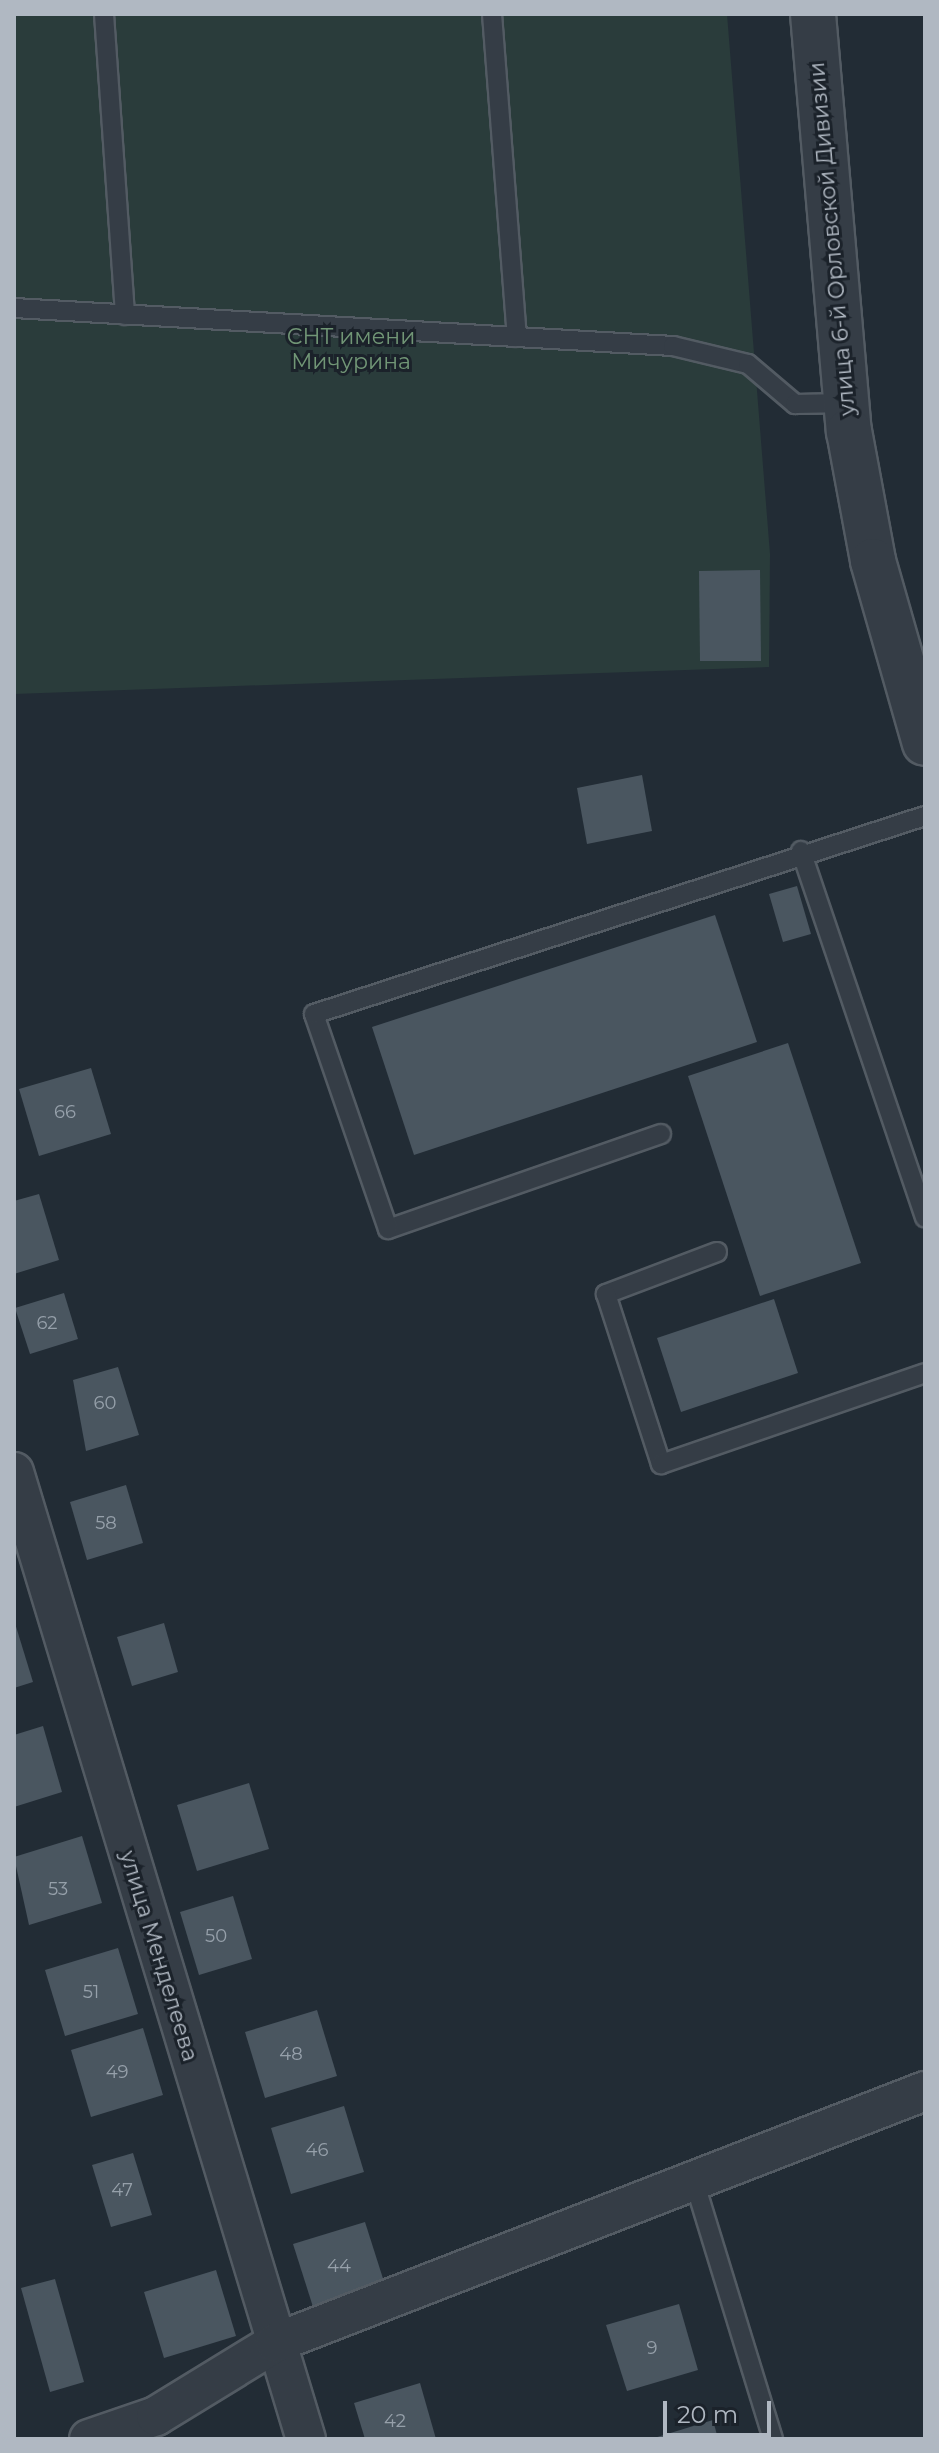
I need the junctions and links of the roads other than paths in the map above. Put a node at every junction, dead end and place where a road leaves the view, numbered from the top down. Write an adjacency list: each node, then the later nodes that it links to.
1 (104, 14): 5 (lane)
2 (492, 14): 6 (lane)
3 (813, 14): 7 (street, улица 6-й Орловской Дивизии)
4 (14, 308): 5 (lane)
5 (125, 315): 6 (lane)
6 (517, 337): 7 (lane)
7 (846, 403): 8 (street, улица 6-й Орловской Дивизии)
8 (921, 716)
9 (925, 816): 10 (lane)
10 (801, 851): 11 (lane); 12 (lane)
11 (661, 1134)
12 (925, 1218)
13 (717, 1252): 14 (lane)
14 (925, 1373)
15 (14, 1472): 18 (street, улица Менделеева)
16 (925, 2091): 17 (street)
17 (695, 2184): 18 (street); 21 (lane)
18 (275, 2343): 19 (street); 20 (street, улица Менделеева)
19 (89, 2439)
20 (306, 2439)
21 (773, 2439)

